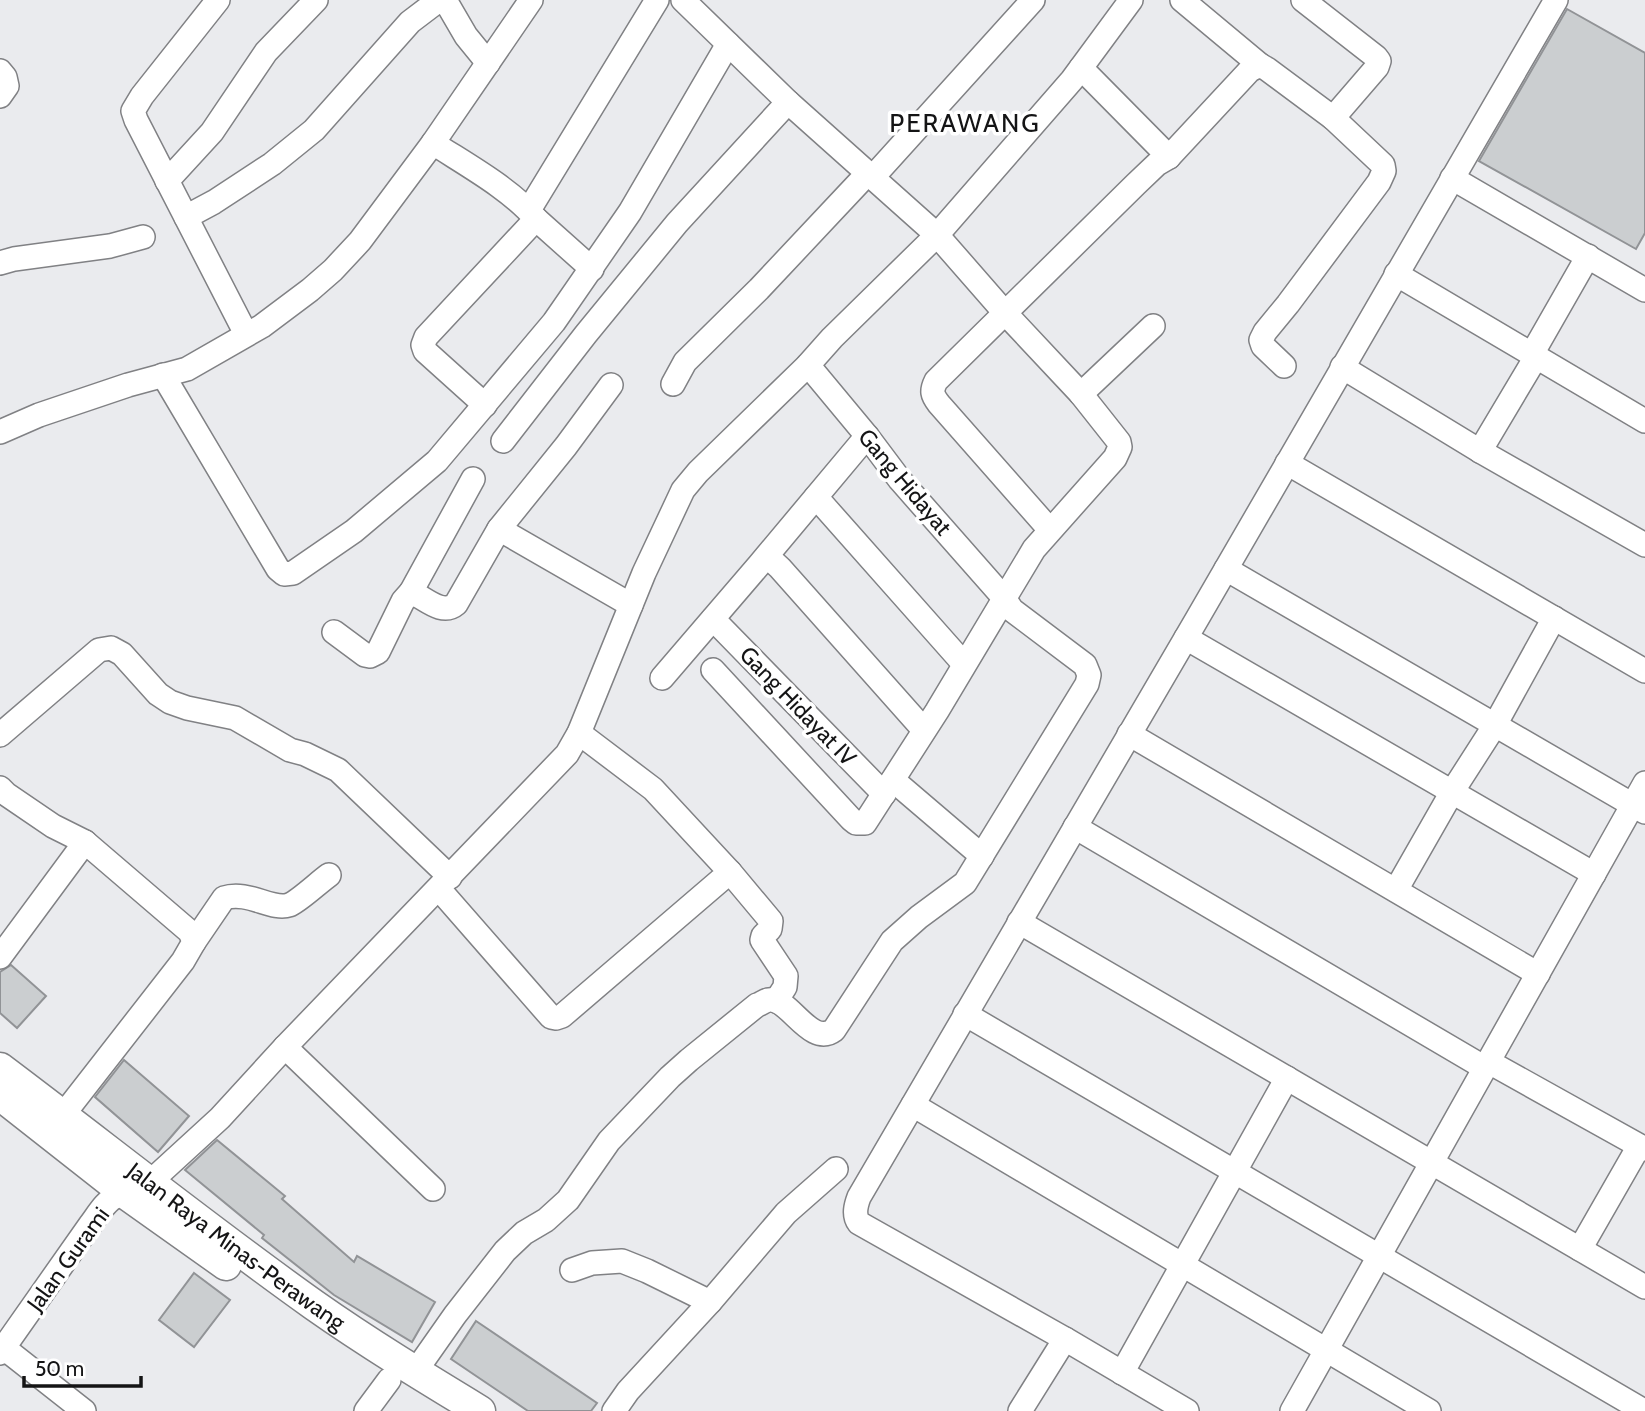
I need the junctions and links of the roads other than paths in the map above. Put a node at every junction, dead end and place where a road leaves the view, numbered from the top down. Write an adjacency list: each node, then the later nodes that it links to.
1 (218, 0): 25 (street)
2 (316, 0): 25 (street)
3 (439, 0): 27 (street)
4 (446, 0): 14 (street)
5 (657, 0): 26 (street)
6 (683, 0): 13 (street)
7 (1033, 0): 23 (street)
8 (1130, 0): 16 (street, Jalan Gurami)
9 (1182, 0): 15 (street)
10 (1303, 0): 20 (street)
11 (1556, 0): 24 (street)
12 (525, 3): 14 (street)
13 (728, 44): 19 (street); 32 (street)
14 (488, 63): 21 (street)
15 (1260, 65): 20 (street); 22 (street)
16 (1081, 68): 22 (street); 28 (street, Jalan Gurami)
17 (0, 71): 18 (street)
18 (0, 96)
19 (788, 102): 23 (street); 50 (street)
20 (1332, 118): 40 (street)
21 (433, 143): 26 (street); 37 (street)
22 (1169, 157): 35 (street)
23 (870, 176): 28 (street); 43 (street)
24 (1452, 178): 30 (street); 33 (street)
25 (167, 181): 27 (street)
26 (532, 215): 32 (street); 46 (street)
27 (186, 217): 37 (street)
28 (937, 235): 35 (street); 39 (street, Jalan Gurami)
29 (143, 237): 31 (street)
30 (1588, 256): 34 (street); 38 (street)
31 (0, 263)
32 (592, 269): 46 (street)
33 (1396, 274): 38 (street); 41 (street)
34 (1645, 290)
35 (1006, 314): 45 (street); 56 (street)
36 (1153, 326): 45 (street)
37 (247, 334): 42 (street)
38 (1534, 355): 47 (street); 51 (street)
39 (808, 365): 49 (street, Gang Hidayat); 62 (street, Jalan Gurami)
40 (1284, 366)
41 (1342, 367): 51 (street); 52 (street)
42 (163, 375): 46 (street); 48 (street)
43 (673, 384)
44 (611, 385): 55 (street)
45 (1081, 394): 56 (street)
46 (485, 405)
47 (1645, 421)
48 (0, 432)
49 (867, 436): 54 (street); 61 (street, Gang Hidayat)
50 (503, 441)
51 (1480, 451): 57 (street)
52 (1287, 463): 59 (street); 63 (street)
53 (473, 479): 60 (street)
54 (816, 497): 58 (street); 67 (street)
55 (499, 529): 60 (street); 62 (street)
56 (1050, 530): 61 (street)
57 (1645, 545)
58 (767, 556): 64 (street); 72 (street)
59 (1226, 569): 66 (street); 71 (street)
60 (411, 592): 65 (street)
61 (1004, 598): 67 (street); 83 (street, Gang Hidayat)
62 (631, 605): 73 (street, Jalan Gurami)
63 (1554, 618): 69 (street); 71 (street)
64 (713, 619): 70 (street); 77 (street, Gang Hidayat IV)
65 (334, 632)
66 (1186, 638): 74 (street); 79 (street)
67 (964, 664): 72 (street)
68 (712, 670): 77 (street)
69 (1645, 671)
70 (662, 678)
71 (1495, 725): 79 (street); 80 (street)
72 (924, 730): 77 (street)
73 (579, 733): 84 (street); 87 (street, Jalan Gurami)
74 (1129, 734): 81 (street); 88 (street)
75 (0, 735): 87 (street)
76 (1645, 783): 80 (street)
77 (888, 787): 83 (street, Gang Hidayat IV)
78 (0, 788): 82 (street)
79 (1452, 792): 85 (street); 88 (street)
80 (1639, 809): 85 (street)
81 (1075, 827): 89 (street); 96 (street)
82 (85, 842): 90 (street); 91 (street)
83 (982, 856): 93 (street)
84 (730, 872): 87 (street); 93 (street)
85 (1594, 874): 92 (street)
86 (328, 875): 90 (street)
87 (444, 883): 95 (street, Jalan Gurami)
88 (1396, 890): 92 (street)
89 (1019, 922): 94 (street); 98 (street)
90 (194, 942): 101 (street)
91 (0, 957)
92 (1538, 974): 96 (street)
93 (776, 1001): 118 (street)
94 (965, 1014): 100 (street); 105 (street)
95 (285, 1046): 106 (street, Jalan Gurami); 107 (street)
96 (1487, 1065): 102 (street); 103 (street)
97 (0, 1068): 101 (main road, Jalan Raya Minas-Perawang)
98 (1287, 1078): 103 (street); 105 (street)
99 (0, 1095): 106 (main road, Jalan Raya Minas-Perawang)
100 (913, 1105): 110 (street); 114 (street)
101 (63, 1115): 106 (main road, Jalan Raya Minas-Perawang)
102 (1642, 1147): 108 (street)
103 (1432, 1162): 108 (street); 109 (street)
104 (836, 1169): 113 (street)
105 (1235, 1172): 109 (street); 110 (street)
106 (138, 1188): 115 (street, Jalan Gurami); 118 (main road, Jalan Raya Minas-Perawang)
107 (433, 1189)
108 (1580, 1249): 112 (street)
109 (1379, 1256): 116 (street); 128 (street)
110 (1183, 1265): 116 (street); 117 (street)
111 (572, 1270): 113 (street)
112 (1645, 1287)
113 (710, 1301): 123 (street)
114 (1065, 1339): 117 (street); 124 (street)
115 (2, 1350): 119 (street)
116 (1326, 1350): 126 (street); 127 (street)
117 (1122, 1373): 125 (street)
118 (402, 1376): 120 (street); 121 (main road, Jalan Raya Minas-Perawang); 122 (main road, Jalan Raya Minas-Perawang)
119 (84, 1411)
120 (366, 1411)
121 (440, 1411)
122 (480, 1411)
123 (614, 1411)
124 (1020, 1411)
125 (1187, 1411)
126 (1292, 1411)
127 (1429, 1411)
128 (1644, 1411)

